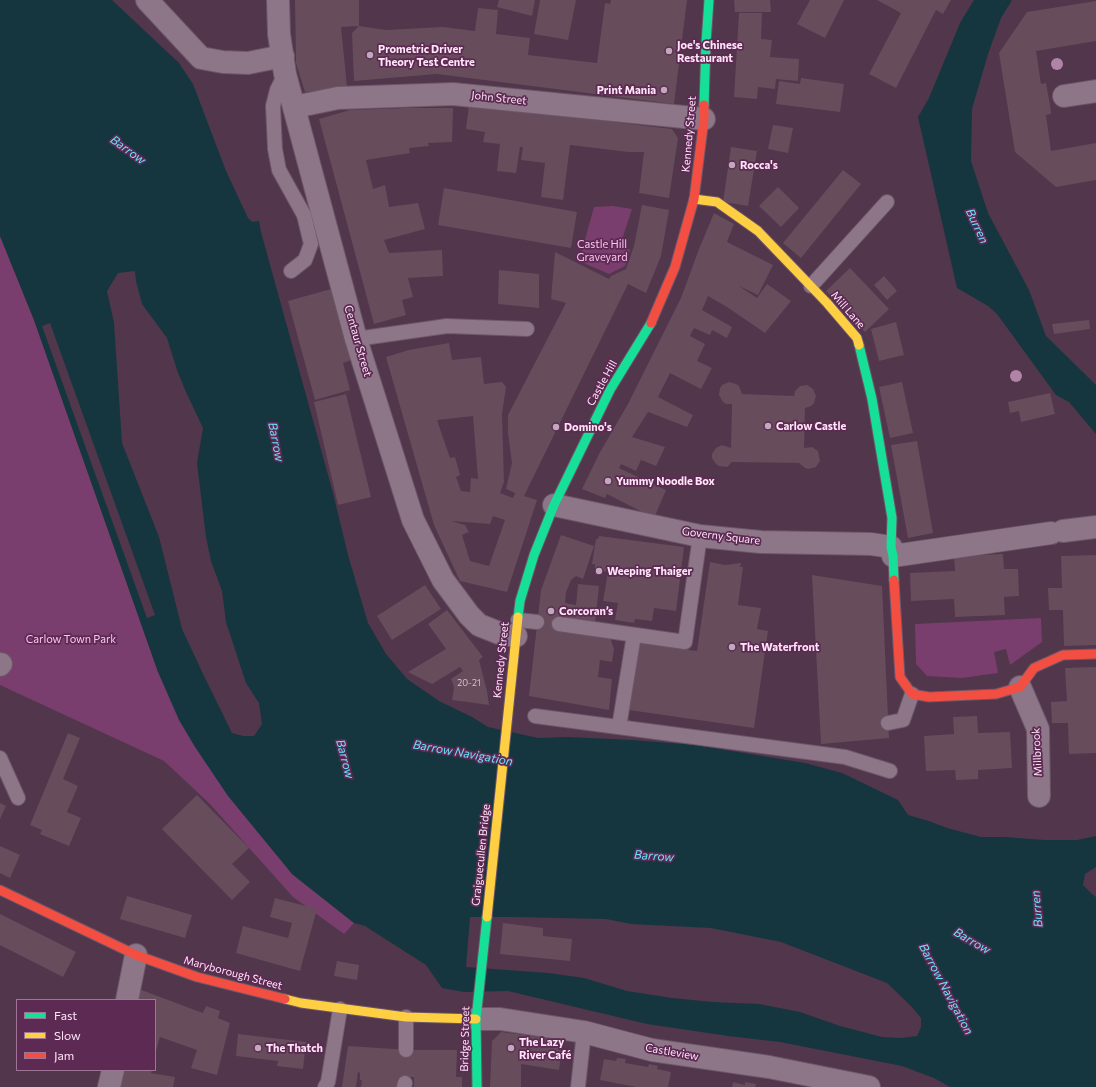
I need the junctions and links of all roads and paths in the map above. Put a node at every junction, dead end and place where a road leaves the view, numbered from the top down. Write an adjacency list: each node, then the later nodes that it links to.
1 (147, 0): 4 (street)
2 (278, 0): 4 (street, Centaur Street)
3 (709, 0): 8 (street, Kennedy Street)
4 (284, 65): 7 (street, Centaur Street); 9 (lane)
5 (1096, 91): 6 (street)
6 (1064, 96)
7 (294, 107): 8 (street, John Street); 10 (street, Centaur Street)
8 (704, 119): 11 (street, Kennedy Street)
9 (293, 195): 10 (lane); 14 (lane)
10 (318, 196): 17 (street, Centaur Street)
11 (694, 199): 13 (street, Kennedy Street); 15 (street, Mill Lane)
12 (887, 202): 15 (lane)
13 (675, 267): 18 (street, Castle Hill)
14 (291, 271)
15 (811, 286): 21 (street, Mill Lane)
16 (527, 328): 17 (lane)
17 (356, 339): 25 (street, Centaur Street)
18 (554, 505): 20 (street, Governy Square); 22 (street, Castle Hill)
19 (1096, 527): 21 (street, Governy Square)
20 (700, 536): 21 (street, Governy Square); 26 (lane)
21 (892, 552): 29 (street, Mill Lane)
22 (520, 601): 25 (street, Kennedy Street)
23 (537, 622): 25 (lane)
24 (559, 624): 26 (lane)
25 (517, 628): 31 (street, Kennedy Street)
26 (634, 635): 33 (lane)
27 (1096, 654): 28 (street)
28 (1020, 687): 29 (street); 36 (street, Millbrook)
29 (912, 694): 32 (lane)
30 (535, 716): 33 (lane)
31 (507, 722): 40 (street, Graiguecullen Bridge)
32 (888, 723)
33 (619, 727): 35 (lane)
34 (0, 758): 37 (lane)
35 (890, 771)
36 (1039, 796)
37 (18, 798)
38 (0, 890): 39 (street, Maryborough Street)
39 (136, 955): 41 (street); 42 (street, Maryborough Street)
40 (478, 992): 44 (street, Bridge Street)
41 (127, 999)
42 (340, 1009): 43 (street, Maryborough Street); 49 (lane)
43 (406, 1017): 44 (street, Maryborough Street); 46 (lane)
44 (476, 1019): 45 (street, Castleview); 50 (street, Bridge Street)
45 (584, 1032): 51 (lane); 52 (street, Castleview)
46 (406, 1050)
47 (113, 1071): 48 (street)
48 (109, 1087)
49 (325, 1087)
50 (477, 1087)
51 (578, 1087)
52 (868, 1087)

